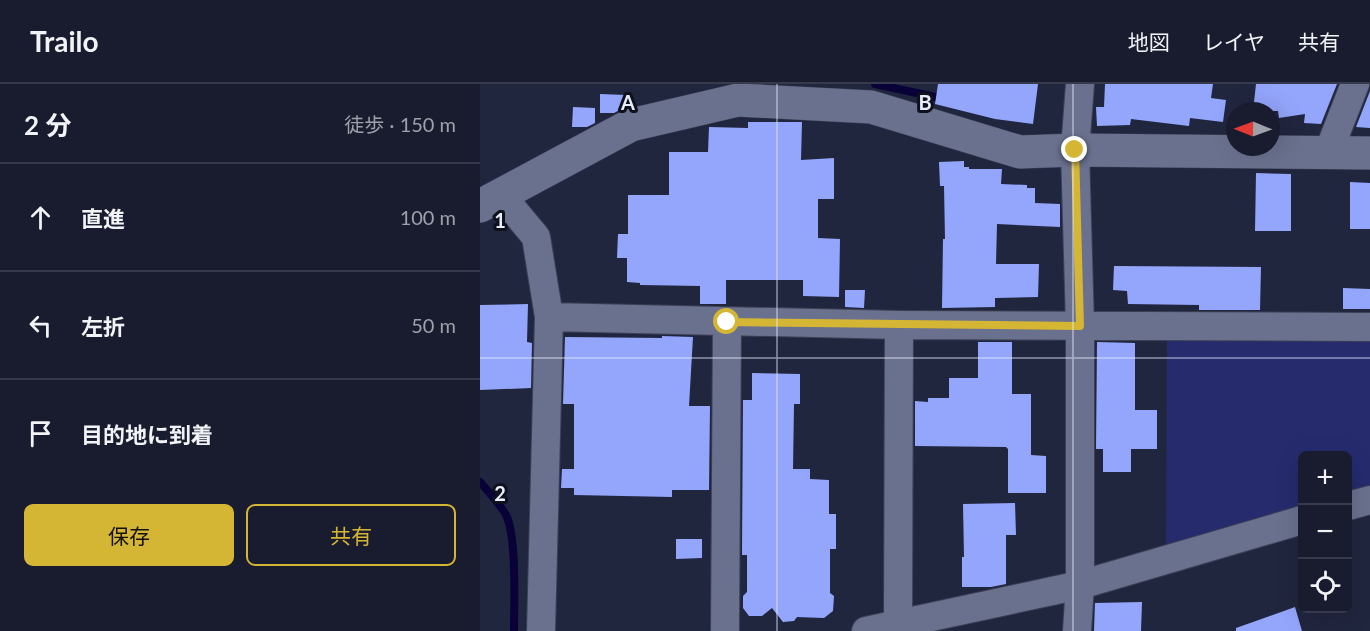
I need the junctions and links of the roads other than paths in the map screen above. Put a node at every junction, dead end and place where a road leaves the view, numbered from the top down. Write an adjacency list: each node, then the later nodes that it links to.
1 (1080, 84): 3 (street)
2 (1355, 84): 4 (street)
3 (1075, 150): 4 (street); 6 (street); 10 (street)
4 (1328, 153): 5 (street)
5 (1370, 153)
6 (491, 200): 7 (street)
7 (549, 317): 8 (street); 17 (street)
8 (727, 322): 9 (street); 18 (street)
9 (899, 325): 10 (street); 16 (street)
10 (1080, 326): 11 (street); 15 (street)
11 (1370, 327)
12 (1370, 500): 13 (street)
13 (1352, 505)
14 (1298, 521): 15 (street)
15 (1080, 585): 16 (street); 20 (street)
16 (898, 624): 19 (street)
17 (541, 631)
18 (724, 631)
19 (866, 631)
20 (1077, 631)

